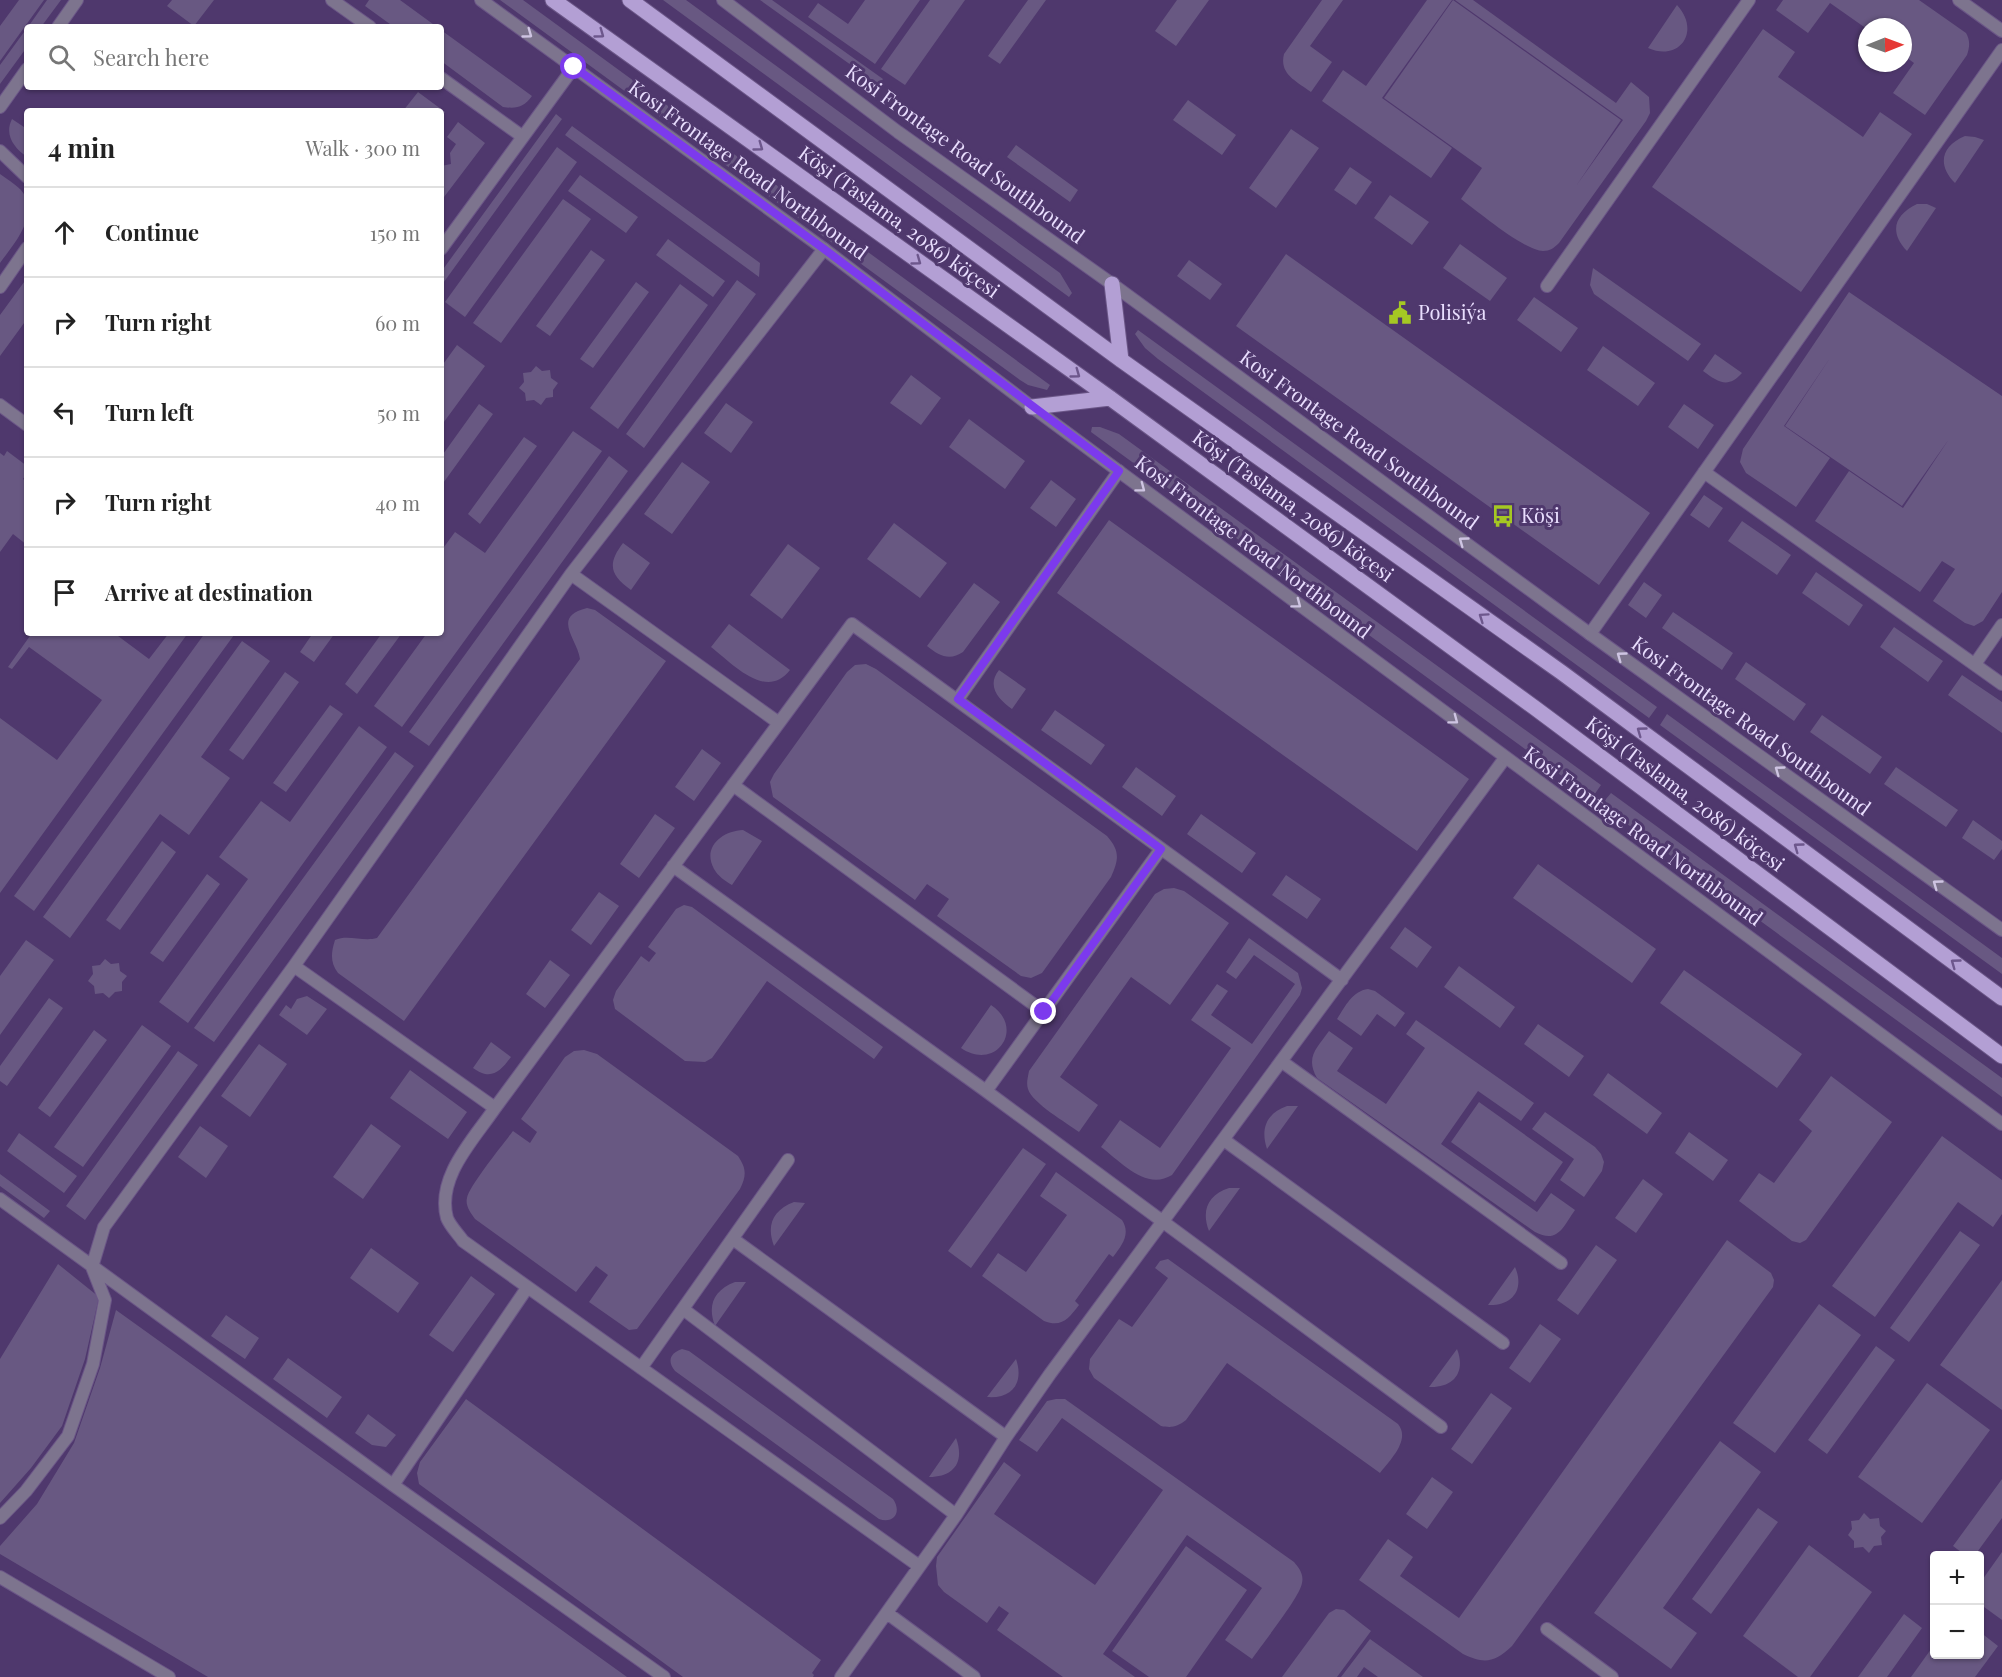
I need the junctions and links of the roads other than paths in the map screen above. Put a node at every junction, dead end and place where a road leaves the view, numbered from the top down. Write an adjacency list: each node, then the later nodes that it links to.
1 (77, 0): 10 (street)
2 (332, 0): 9 (street)
3 (481, 0): 14 (street, Kosi Frontage Road Northbound, one-way to 14)
4 (552, 0): 28 (main road, Köşi (Taslama, 2086) köçesi, one-way to 28)
5 (630, 0): 27 (main road, Köşi (Taslama, 2086) köçesi)
6 (723, 0): 24 (street, Kosi Frontage Road Southbound)
7 (1749, 0): 25 (street)
8 (1959, 0): 12 (street)
9 (348, 4): 11 (street)
10 (60, 24)
11 (367, 24)
12 (2002, 31)
13 (2002, 50): 33 (street)
14 (574, 67): 18 (street); 22 (street, Kosi Frontage Road Northbound)
15 (24, 73): 17 (street)
16 (444, 80): 18 (street)
17 (0, 107)
18 (522, 137): 21 (street)
19 (0, 150): 20 (street)
20 (24, 174)
21 (444, 245)
22 (824, 249): 30 (street, Kosi Frontage Road Northbound); 34 (street)
23 (24, 252): 26 (street)
24 (1112, 284): 27 (main road); 36 (street, Kosi Frontage Road Southbound, one-way to 24)
25 (1547, 286)
26 (0, 288)
27 (1121, 360): 48 (main road, Köşi (Taslama, 2086) köçesi, one-way to 27)
28 (1110, 398): 30 (main road); 50 (main road, Köşi (Taslama, 2086) köçesi)
29 (0, 405): 31 (street)
30 (1032, 407): 32 (street, Kosi Frontage Road Northbound)
31 (24, 423)
32 (1119, 471): 39 (street); 41 (street, Kosi Frontage Road Northbound, one-way to 41)
33 (1704, 472): 36 (street); 37 (street)
34 (571, 574): 40 (street); 46 (street)
35 (2002, 625): 37 (street)
36 (1590, 634): 45 (street, Kosi Frontage Road Southbound, one-way to 36)
37 (1974, 664): 38 (street)
38 (2002, 684)
39 (958, 699): 40 (street); 43 (street)
40 (779, 723): 42 (street)
41 (1505, 758): 47 (street); 54 (street, Kosi Frontage Road Northbound)
42 (733, 785): 44 (street); 49 (street)
43 (1161, 849): 47 (street); 49 (street)
44 (673, 866): 52 (street); 53 (street)
45 (2002, 930)
46 (294, 966): 53 (street); 61 (street)
47 (1342, 980): 51 (street)
48 (2002, 998)
49 (1044, 1012): 52 (street)
50 (2002, 1056)
51 (1281, 1061): 55 (street); 60 (street)
52 (986, 1091): 58 (street)
53 (495, 1108): 62 (street)
54 (2002, 1124)
55 (1224, 1140): 58 (street); 64 (street)
56 (788, 1160): 59 (street)
57 (0, 1199): 61 (street)
58 (1163, 1221): 66 (street); 67 (street)
59 (733, 1239): 63 (street); 67 (street)
60 (1561, 1263)
61 (92, 1267): 68 (street); 70 (street)
62 (527, 1288): 65 (street); 68 (street)
63 (682, 1309): 65 (street); 69 (street)
64 (1503, 1343)
65 (641, 1368): 71 (street)
66 (1441, 1427)
67 (1006, 1437): 69 (street)
68 (393, 1485): 76 (street)
69 (956, 1515): 71 (street)
70 (0, 1518)
71 (919, 1566): 73 (street)
72 (0, 1577): 75 (street)
73 (887, 1613): 77 (street); 78 (street)
74 (1547, 1629): 79 (street)
75 (169, 1677)
76 (664, 1677)
77 (840, 1677)
78 (974, 1677)
79 (1612, 1677)

